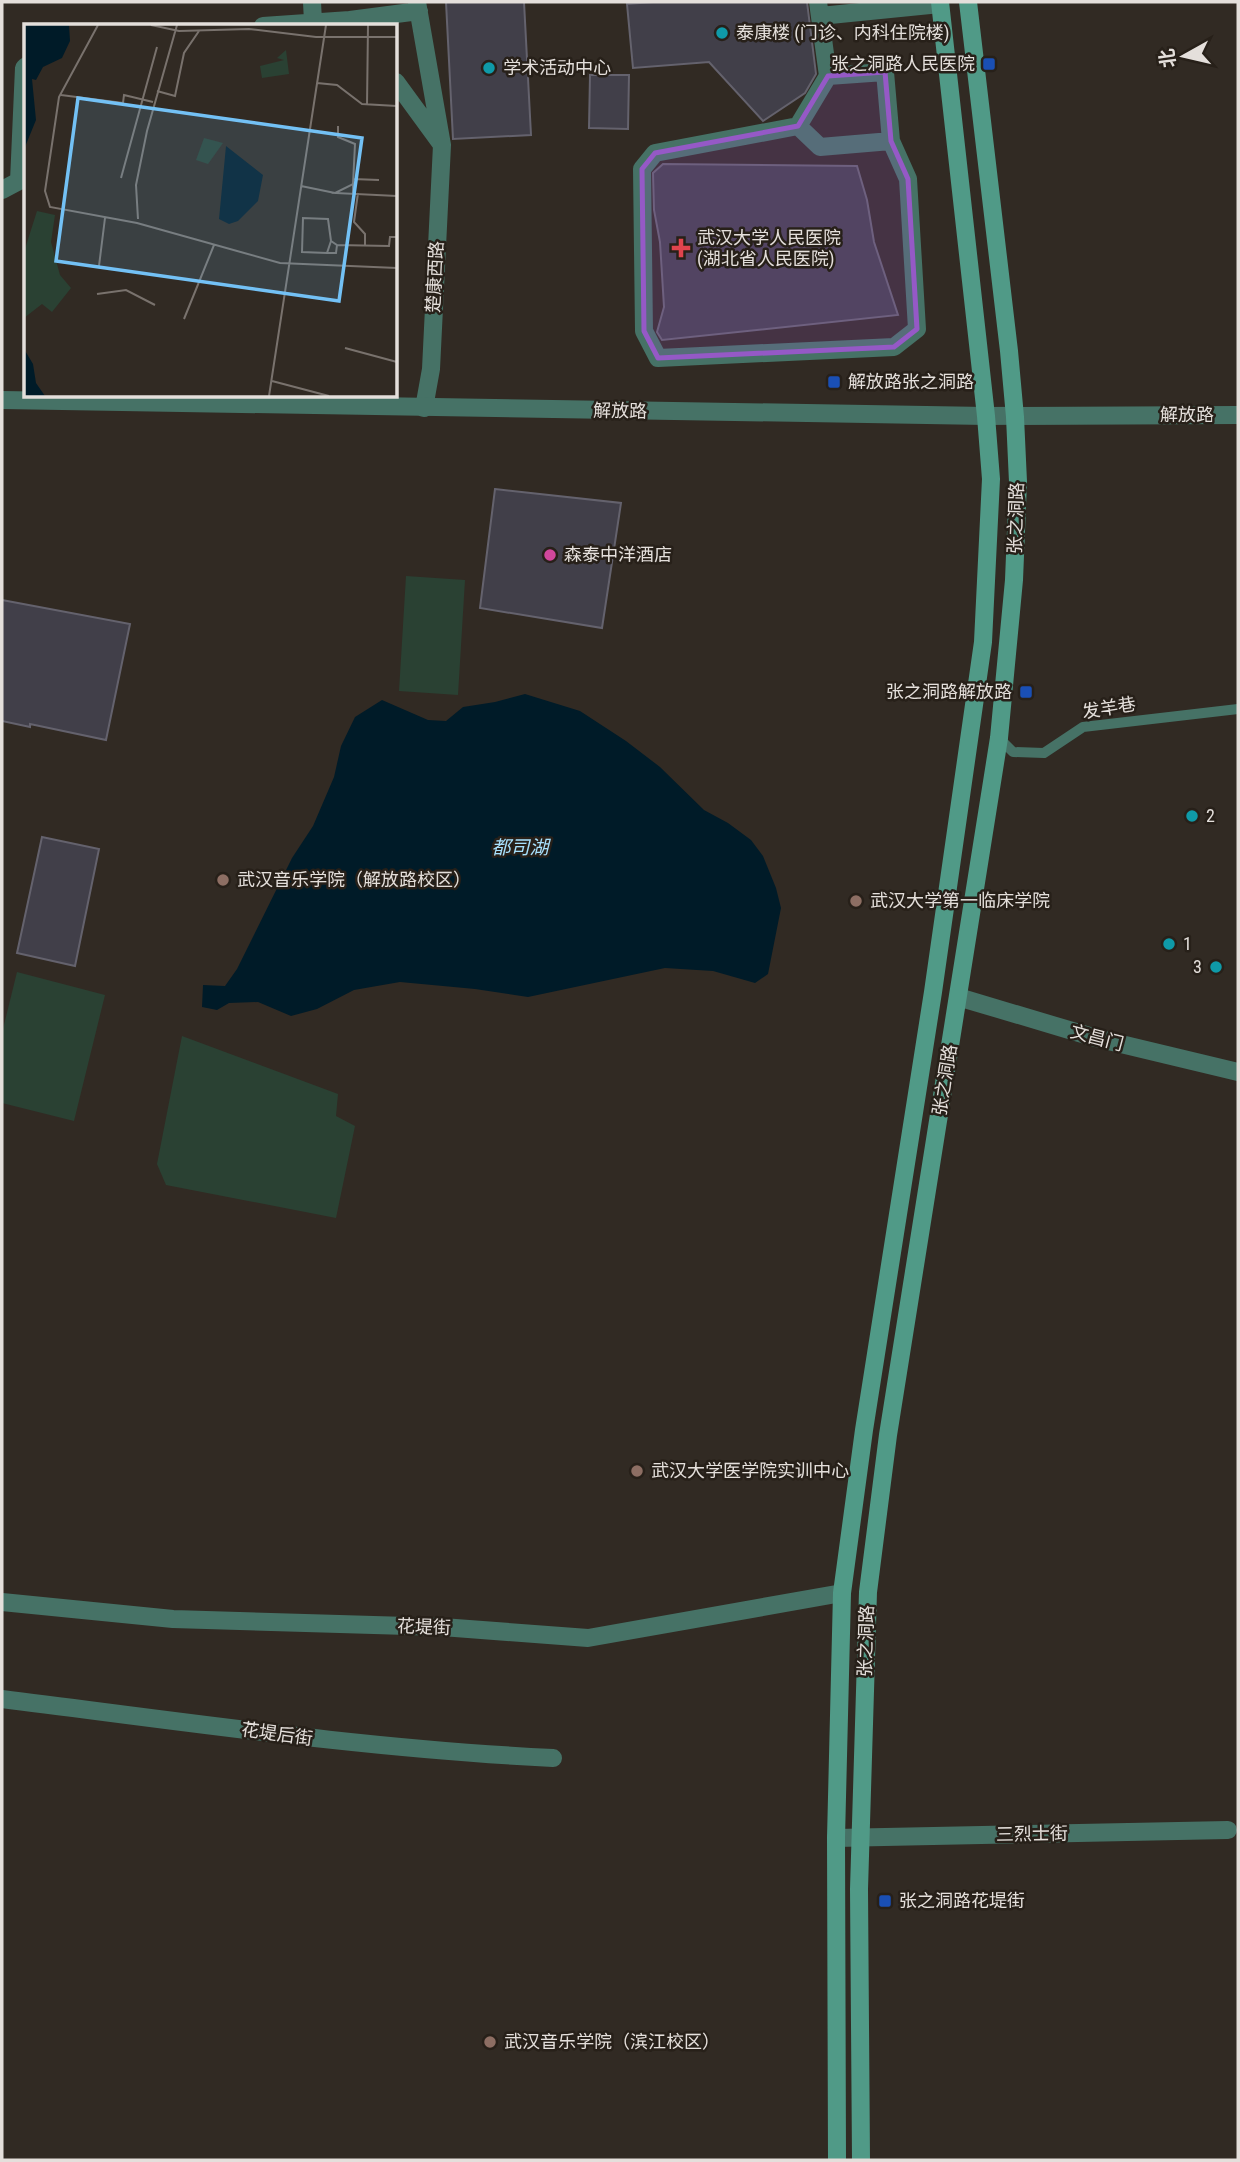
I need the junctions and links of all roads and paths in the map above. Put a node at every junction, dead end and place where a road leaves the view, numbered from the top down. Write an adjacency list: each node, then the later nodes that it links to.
1 (312, 2): 6 (street)
2 (968, 2): 20 (main road, 张之洞路)
3 (940, 3): 5 (street); 19 (main road, 张之洞路)
4 (418, 6): 7 (street); 14 (street, 楚康西路)
5 (819, 9): 10 (street)
6 (313, 22): 7 (street); 8 (street)
7 (352, 23)
8 (288, 24)
9 (24, 68): 15 (street)
10 (828, 76): 12 (street); 13 (street)
11 (397, 83): 14 (street)
12 (798, 126): 13 (street); 13 (street)
13 (891, 141)
14 (442, 145): 17 (street, 楚康西路)
15 (2, 190)
16 (2, 400): 17 (street, 解放路)
17 (424, 408): 19 (street, 解放路)
18 (1238, 415): 20 (street, 解放路)
19 (986, 416): 20 (street, 解放路); 25 (main road, 张之洞路)
20 (1015, 417): 22 (main road, 张之洞路)
21 (1238, 709): 22 (lane, 发羊巷)
22 (999, 737): 23 (main road, 张之洞路)
23 (958, 997): 24 (street, 文昌门); 30 (main road, 张之洞路)
24 (1238, 1072)
25 (842, 1593): 26 (street, 花堤街); 31 (main road, 张之洞路)
26 (2, 1602)
27 (2, 1699): 28 (street, 花堤后街)
28 (553, 1758)
29 (1228, 1830): 30 (street, 三烈士街)
30 (860, 1838): 31 (street, 三烈士街); 33 (main road, 张之洞路)
31 (836, 1839): 32 (main road, 张之洞路)
32 (837, 2160)
33 (861, 2160)

